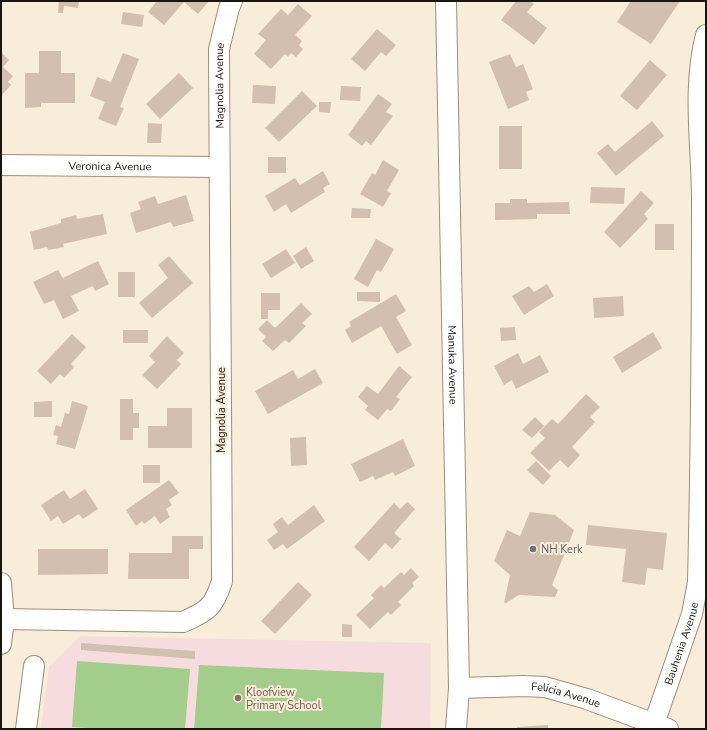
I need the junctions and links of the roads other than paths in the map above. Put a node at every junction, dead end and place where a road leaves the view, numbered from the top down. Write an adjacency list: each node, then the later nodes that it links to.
1 (232, 1): 5 (street, Magnolia Avenue)
2 (446, 1): 13 (street, Manuka Avenue)
3 (706, 35): 6 (street, Bauhenia Avenue)
4 (1, 165): 5 (street, Veronica Avenue)
5 (219, 167): 10 (street, Magnolia Avenue)
6 (704, 198): 7 (street, Bauhenia Avenue)
7 (703, 392): 8 (street, Bauhenia Avenue)
8 (702, 582): 14 (street, Bauhenia Avenue)
9 (1, 583): 10 (street)
10 (4, 619): 11 (street)
11 (1, 644)
12 (34, 666): 15 (street)
13 (459, 688): 14 (street, Felicia Avenue); 16 (street, Manuka Avenue)
14 (661, 726)
15 (26, 729)
16 (456, 729)

